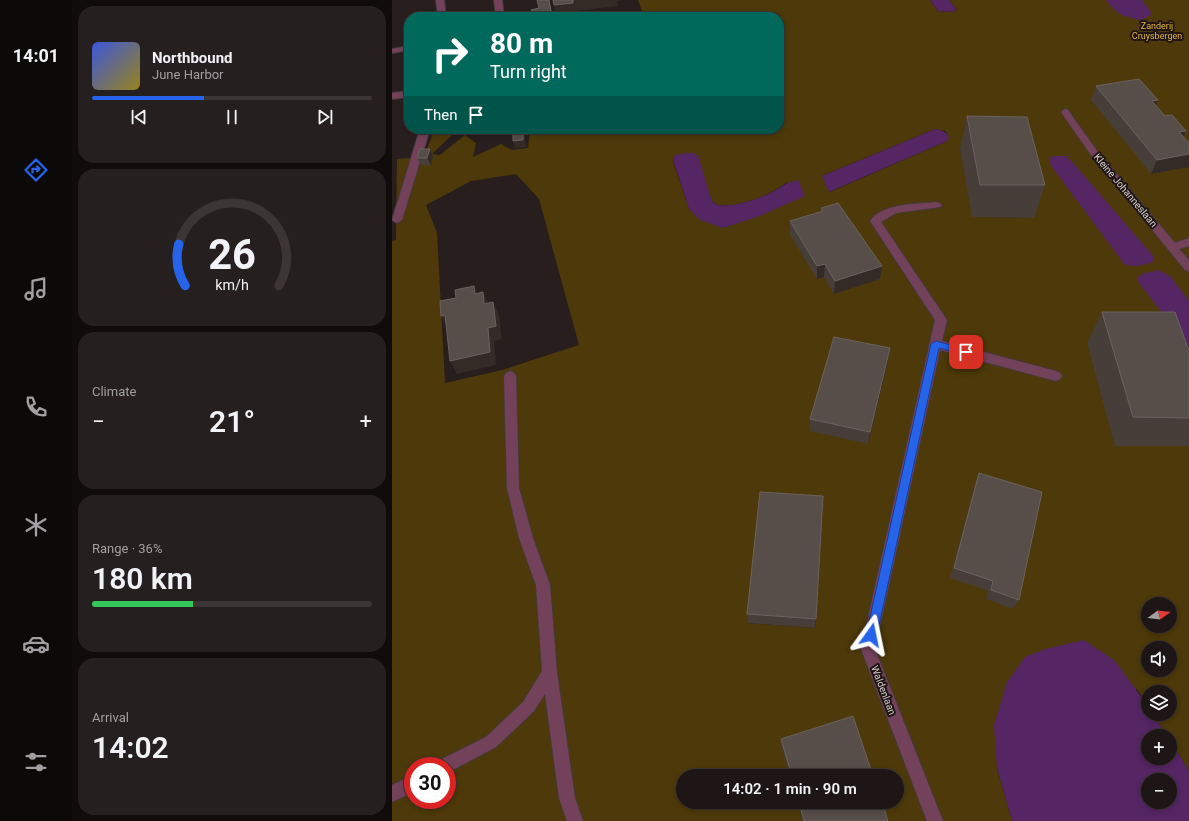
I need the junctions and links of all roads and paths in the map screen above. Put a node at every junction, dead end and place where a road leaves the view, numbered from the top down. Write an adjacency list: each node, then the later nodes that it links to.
1 (440, 0): 3 (street)
2 (498, 0): 4 (street)
3 (441, 12)
4 (499, 12)
5 (404, 49): 6 (street)
6 (392, 51)
7 (404, 95): 8 (street)
8 (392, 96)
9 (1065, 112): 14 (street, Kleine Johanneslaan)
10 (424, 134): 12 (street)
11 (937, 205): 16 (street, Waldenlaan)
12 (398, 220)
13 (1189, 242): 14 (street)
14 (1174, 247): 15 (street, Kleine Johanneslaan)
15 (1189, 267)
16 (936, 344): 18 (street); 24 (street, Waldenlaan)
17 (510, 376): 19 (street)
18 (1056, 376)
19 (550, 673): 20 (street); 23 (street)
20 (456, 761)
21 (404, 788): 22 (street)
22 (392, 794)
23 (575, 821)
24 (935, 821)

